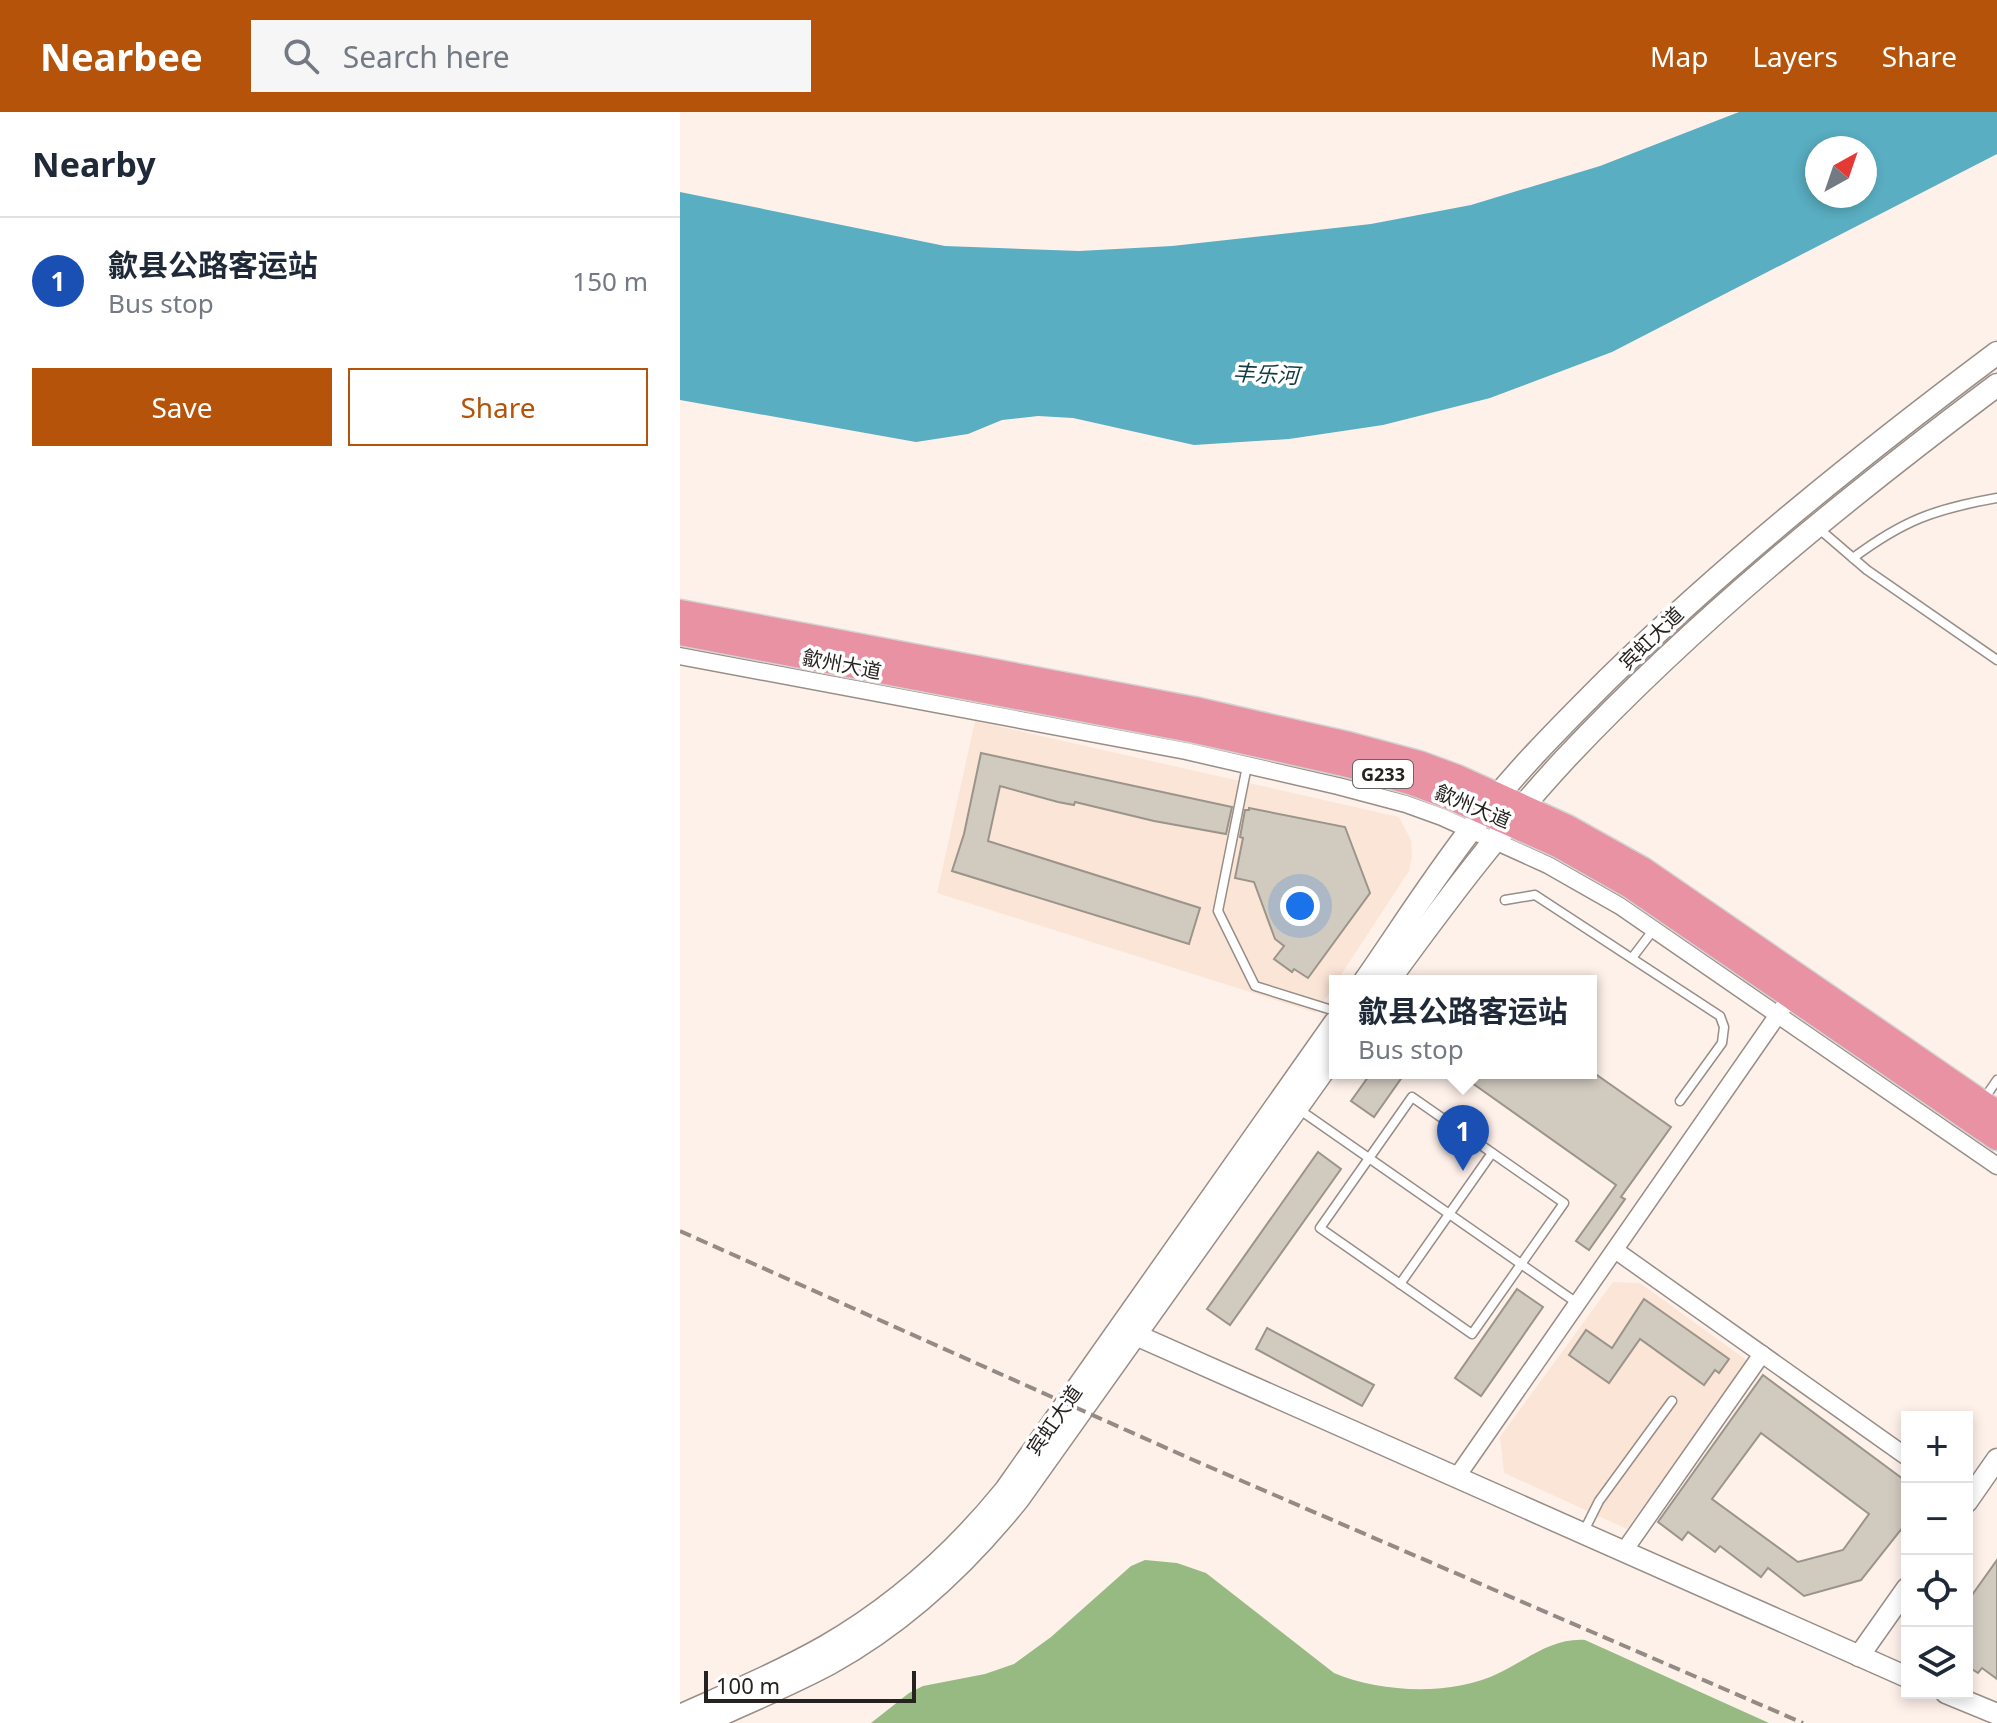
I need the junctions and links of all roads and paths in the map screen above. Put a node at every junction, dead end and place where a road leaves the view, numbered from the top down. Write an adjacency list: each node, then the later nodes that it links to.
1 (1997, 353): 11 (main road, 宾虹大道)
2 (1997, 385): 4 (main road, 宾虹大道)
3 (1997, 498): 5 (lane)
4 (1816, 527): 5 (lane); 12 (main road, 宾虹大道)
5 (1853, 558): 9 (lane)
6 (680, 613): 11 (highway, 歙州大道 / G233)
7 (680, 632): 11 (highway, 歙州大道 / G233)
8 (680, 656): 10 (street)
9 (1997, 660)
10 (1247, 765): 11 (street); 19 (lane)
11 (1485, 812): 12 (highway, 歙州大道 / G233); 16 (main road, 宾虹大道)
12 (1510, 823): 14 (street); 17 (main road, 宾虹大道); 18 (highway, 歙州大道 / G233); 25 (highway, 歙州大道 / G233)
13 (1505, 900): 15 (lane)
14 (1654, 928): 15 (lane); 18 (street)
15 (1632, 958): 23 (lane)
16 (1369, 975)
17 (1393, 975)
18 (1786, 1004): 26 (highway, 歙州大道 / G233); 29 (street); 31 (street)
19 (1329, 1009)
20 (1329, 1032): 35 (main road, 宾虹大道)
21 (1329, 1062): 24 (main road, 宾虹大道)
22 (1997, 1080): 25 (lane)
23 (1680, 1101)
24 (1297, 1107): 28 (lane); 35 (main road, 宾虹大道)
25 (1989, 1108)
26 (1997, 1137)
27 (1492, 1153): 28 (lane); 30 (lane); 32 (lane)
28 (1369, 1158): 30 (lane); 33 (lane)
29 (1997, 1166)
30 (1450, 1214): 32 (lane); 33 (lane)
31 (1615, 1250): 34 (street); 36 (street)
32 (1521, 1264): 33 (lane); 34 (lane)
33 (1400, 1284)
34 (1577, 1303): 40 (street)
35 (1127, 1332): 40 (street); 49 (main road, 宾虹大道); 50 (main road, 宾虹大道)
36 (1762, 1354): 38 (street); 43 (street)
37 (1672, 1401): 42 (lane)
38 (1901, 1453)
39 (1997, 1459): 41 (street)
40 (1456, 1478): 42 (street)
41 (1973, 1493)
42 (1583, 1533): 43 (street)
43 (1624, 1551): 45 (street)
44 (1901, 1596): 45 (street)
45 (1859, 1656): 46 (street)
46 (1901, 1674)
47 (1961, 1699): 48 (street)
48 (1997, 1714)
49 (680, 1716)
50 (702, 1723)

